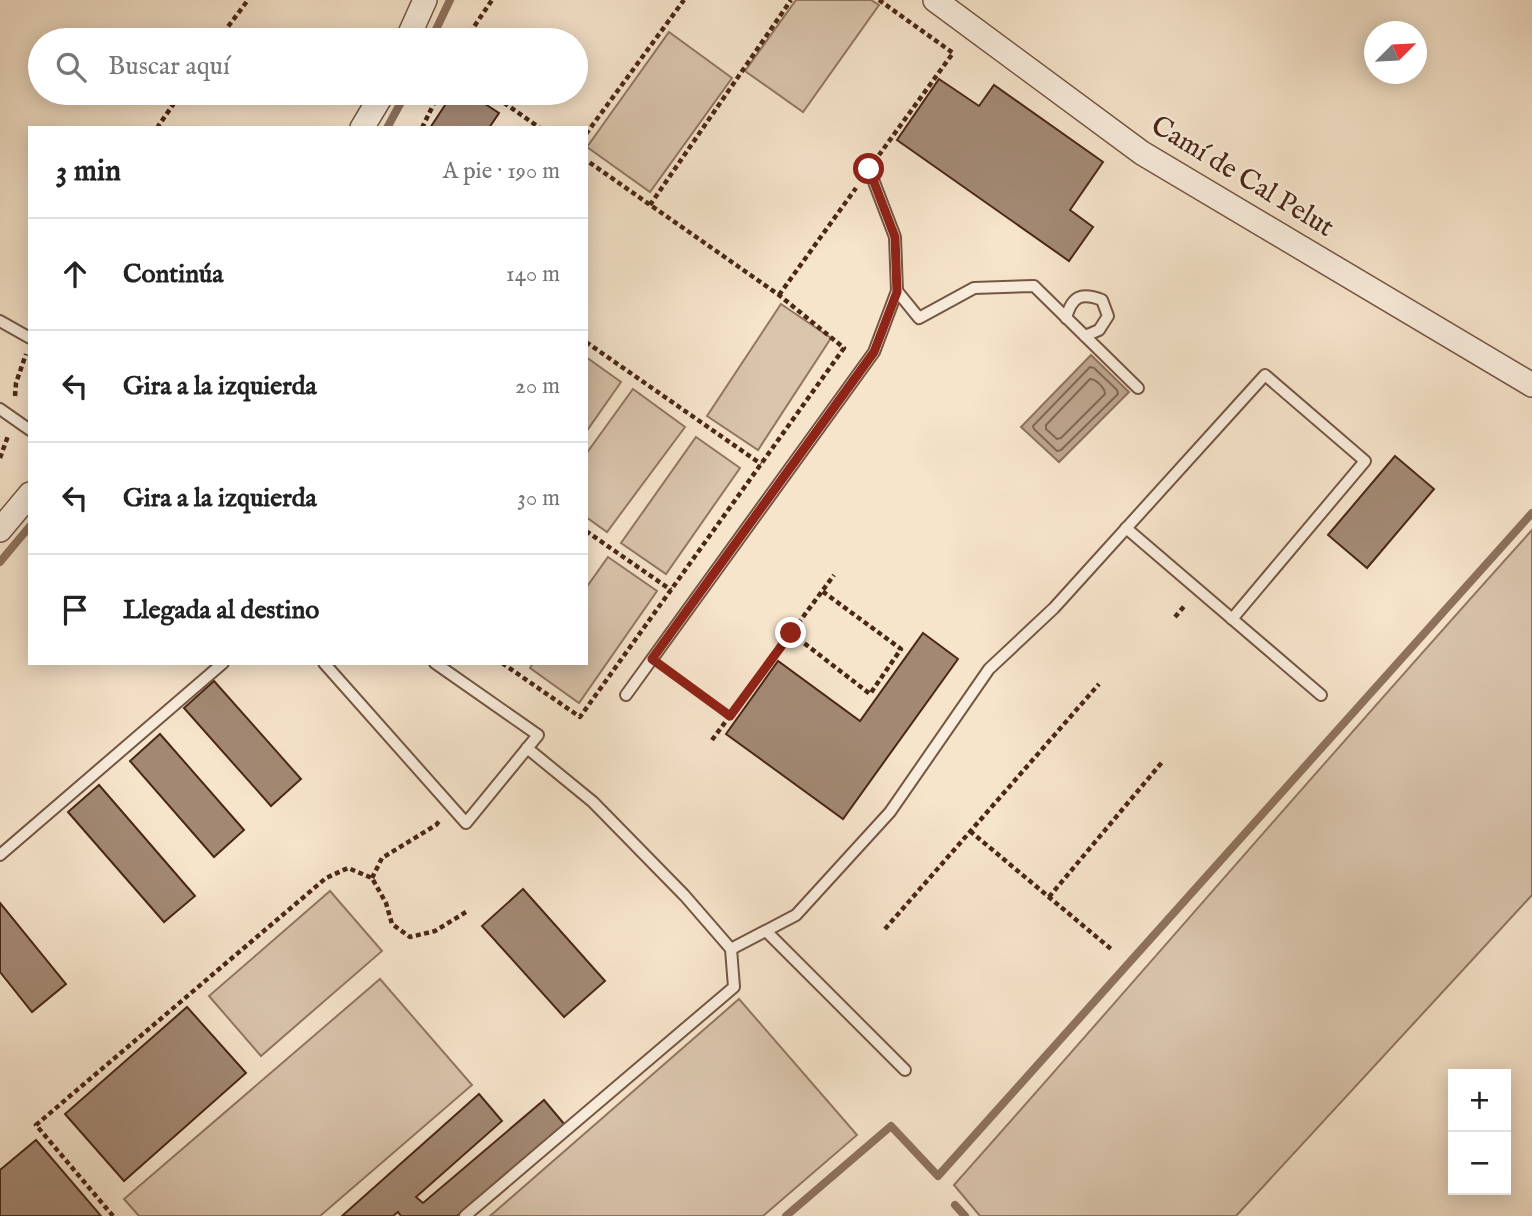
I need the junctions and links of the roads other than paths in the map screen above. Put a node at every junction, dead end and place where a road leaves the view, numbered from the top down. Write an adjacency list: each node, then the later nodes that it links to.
1 (425, 0): 3 (street)
2 (935, 0): 12 (street, Camí de Cal Pelut)
3 (412, 28)
4 (376, 105): 5 (street)
5 (363, 126)
6 (869, 169): 7 (lane)
7 (897, 292): 8 (lane); 23 (lane)
8 (1066, 318): 10 (lane); 10 (lane)
9 (0, 321): 11 (lane)
10 (1085, 336): 13 (lane)
11 (28, 337)
12 (1532, 385)
13 (1138, 388)
14 (0, 409): 15 (lane)
15 (28, 429)
16 (28, 496): 18 (street)
17 (1126, 528): 19 (lane); 19 (lane); 27 (lane)
18 (0, 530)
19 (1232, 619): 24 (lane)
20 (221, 665): 26 (lane)
21 (326, 665): 25 (lane)
22 (438, 665): 25 (lane)
23 (626, 695)
24 (1321, 695)
25 (527, 748): 28 (lane)
26 (0, 855)
27 (766, 931): 28 (lane); 29 (lane)
28 (731, 949): 30 (lane)
29 (905, 1070)
30 (465, 1216)

